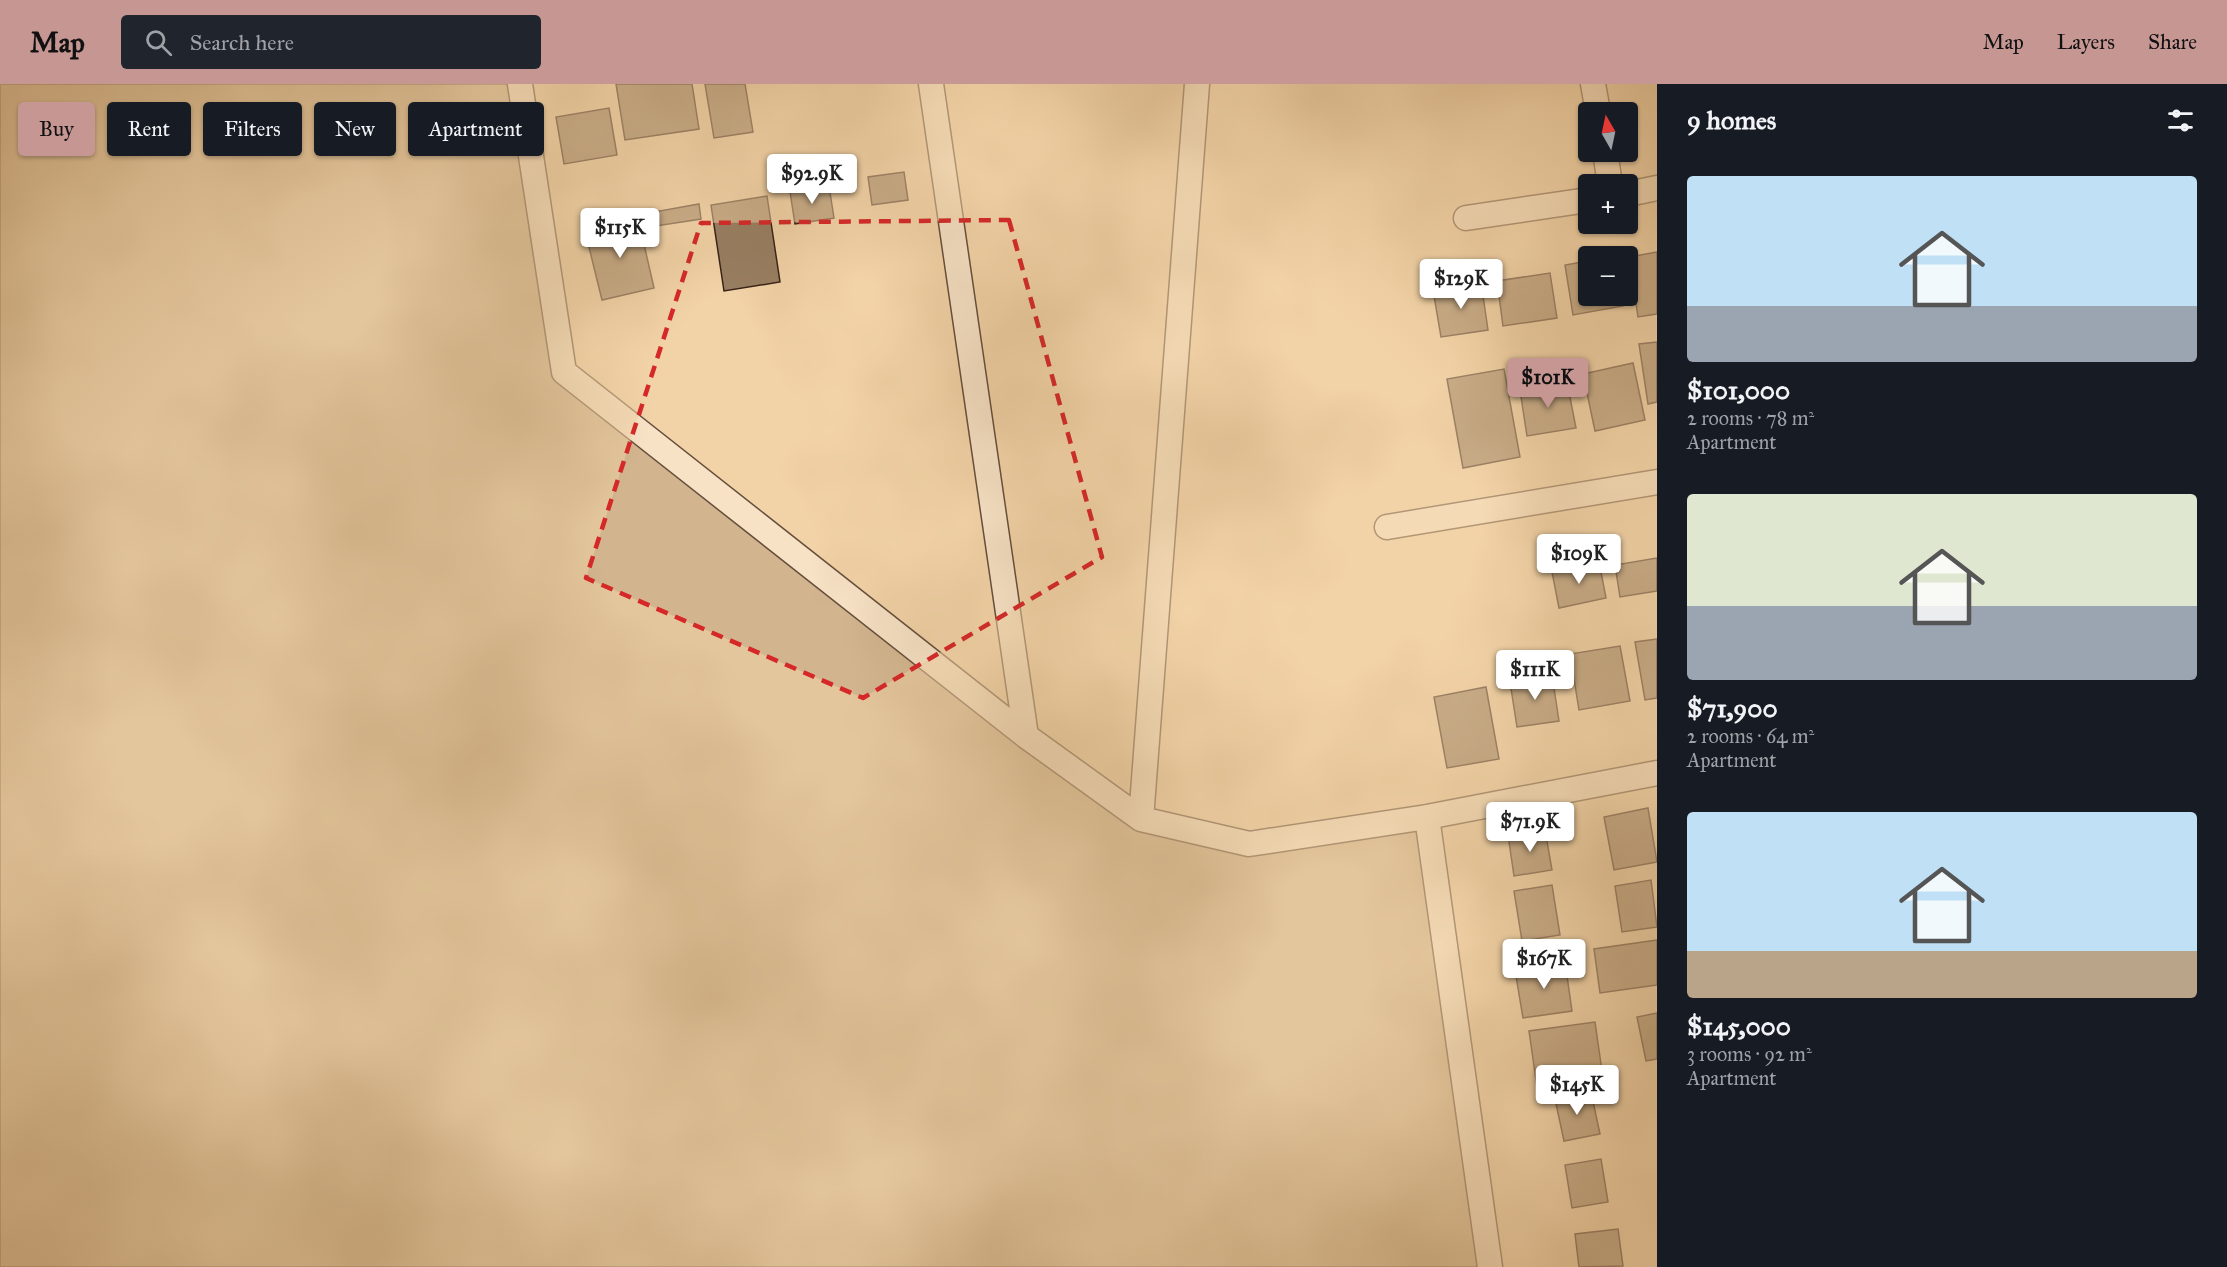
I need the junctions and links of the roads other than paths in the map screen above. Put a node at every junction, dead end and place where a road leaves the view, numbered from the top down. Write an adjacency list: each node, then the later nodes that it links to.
1 (520, 84): 12 (street)
2 (931, 84): 12 (street)
3 (1197, 84): 15 (street)
4 (1593, 84): 5 (street)
5 (1596, 102)
6 (1657, 188): 7 (street)
7 (1638, 192)
8 (1578, 201): 9 (street)
9 (1466, 218)
10 (1657, 482): 11 (street)
11 (1387, 527)
12 (1026, 736): 15 (street)
13 (1657, 773): 14 (street)
14 (1427, 817): 15 (street); 16 (street)
15 (1140, 819)
16 (1490, 1267)

